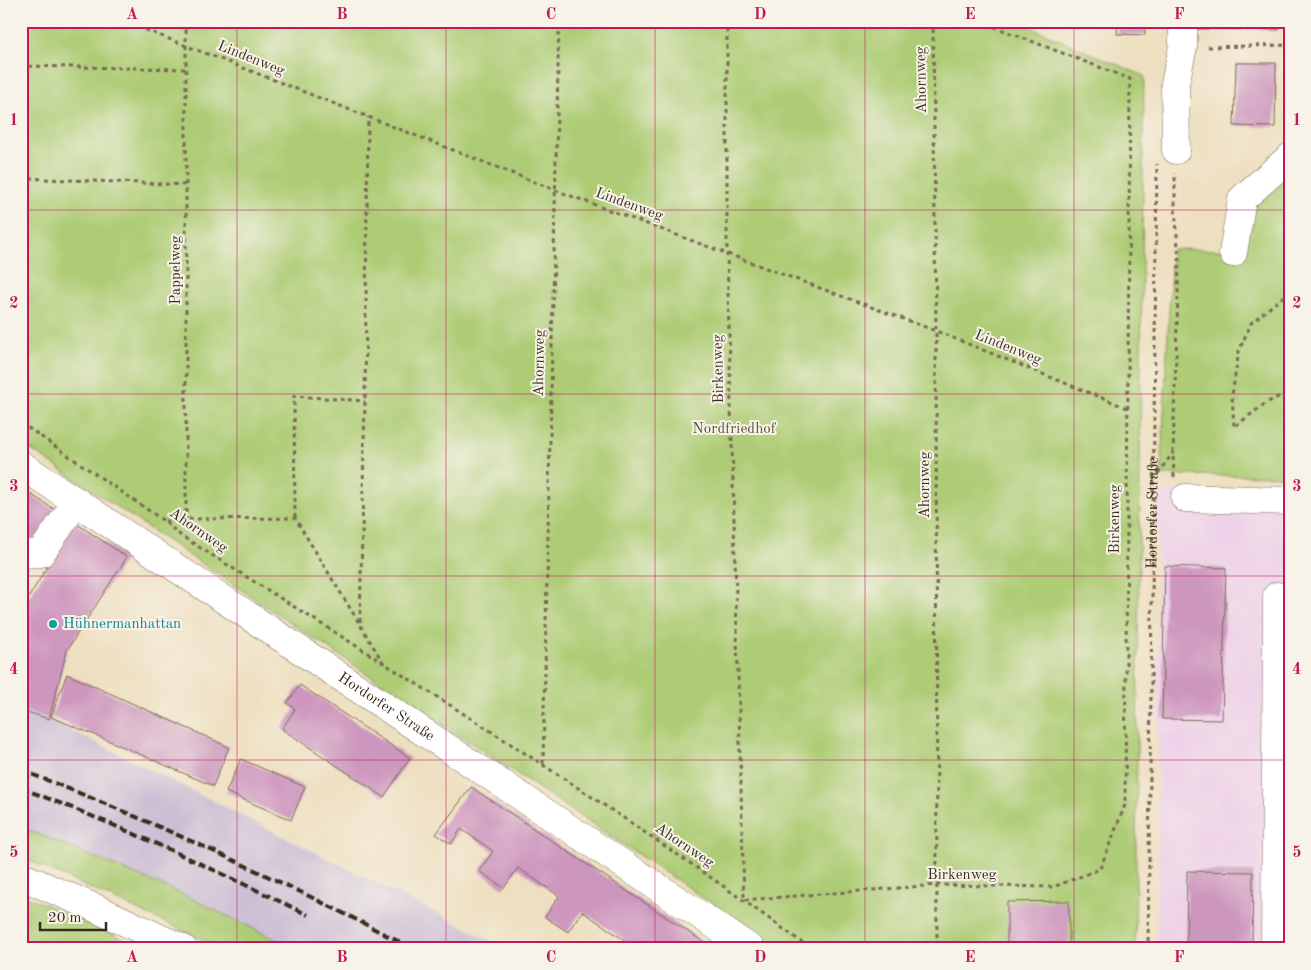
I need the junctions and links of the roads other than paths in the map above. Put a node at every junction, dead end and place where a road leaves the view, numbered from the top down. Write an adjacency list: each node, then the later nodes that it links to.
1 (1183, 34): 2 (street)
2 (1166, 153)
3 (1290, 156): 4 (street)
4 (1233, 253)
5 (21, 465): 7 (street, Hordorfer Straße)
6 (1180, 489): 8 (street)
7 (77, 501): 9 (street); 13 (street, Hordorfer Straße)
8 (1290, 501)
9 (21, 554)
10 (1277, 596): 14 (street)
11 (21, 876): 12 (street)
12 (182, 949)
13 (751, 949)
14 (1275, 949)

